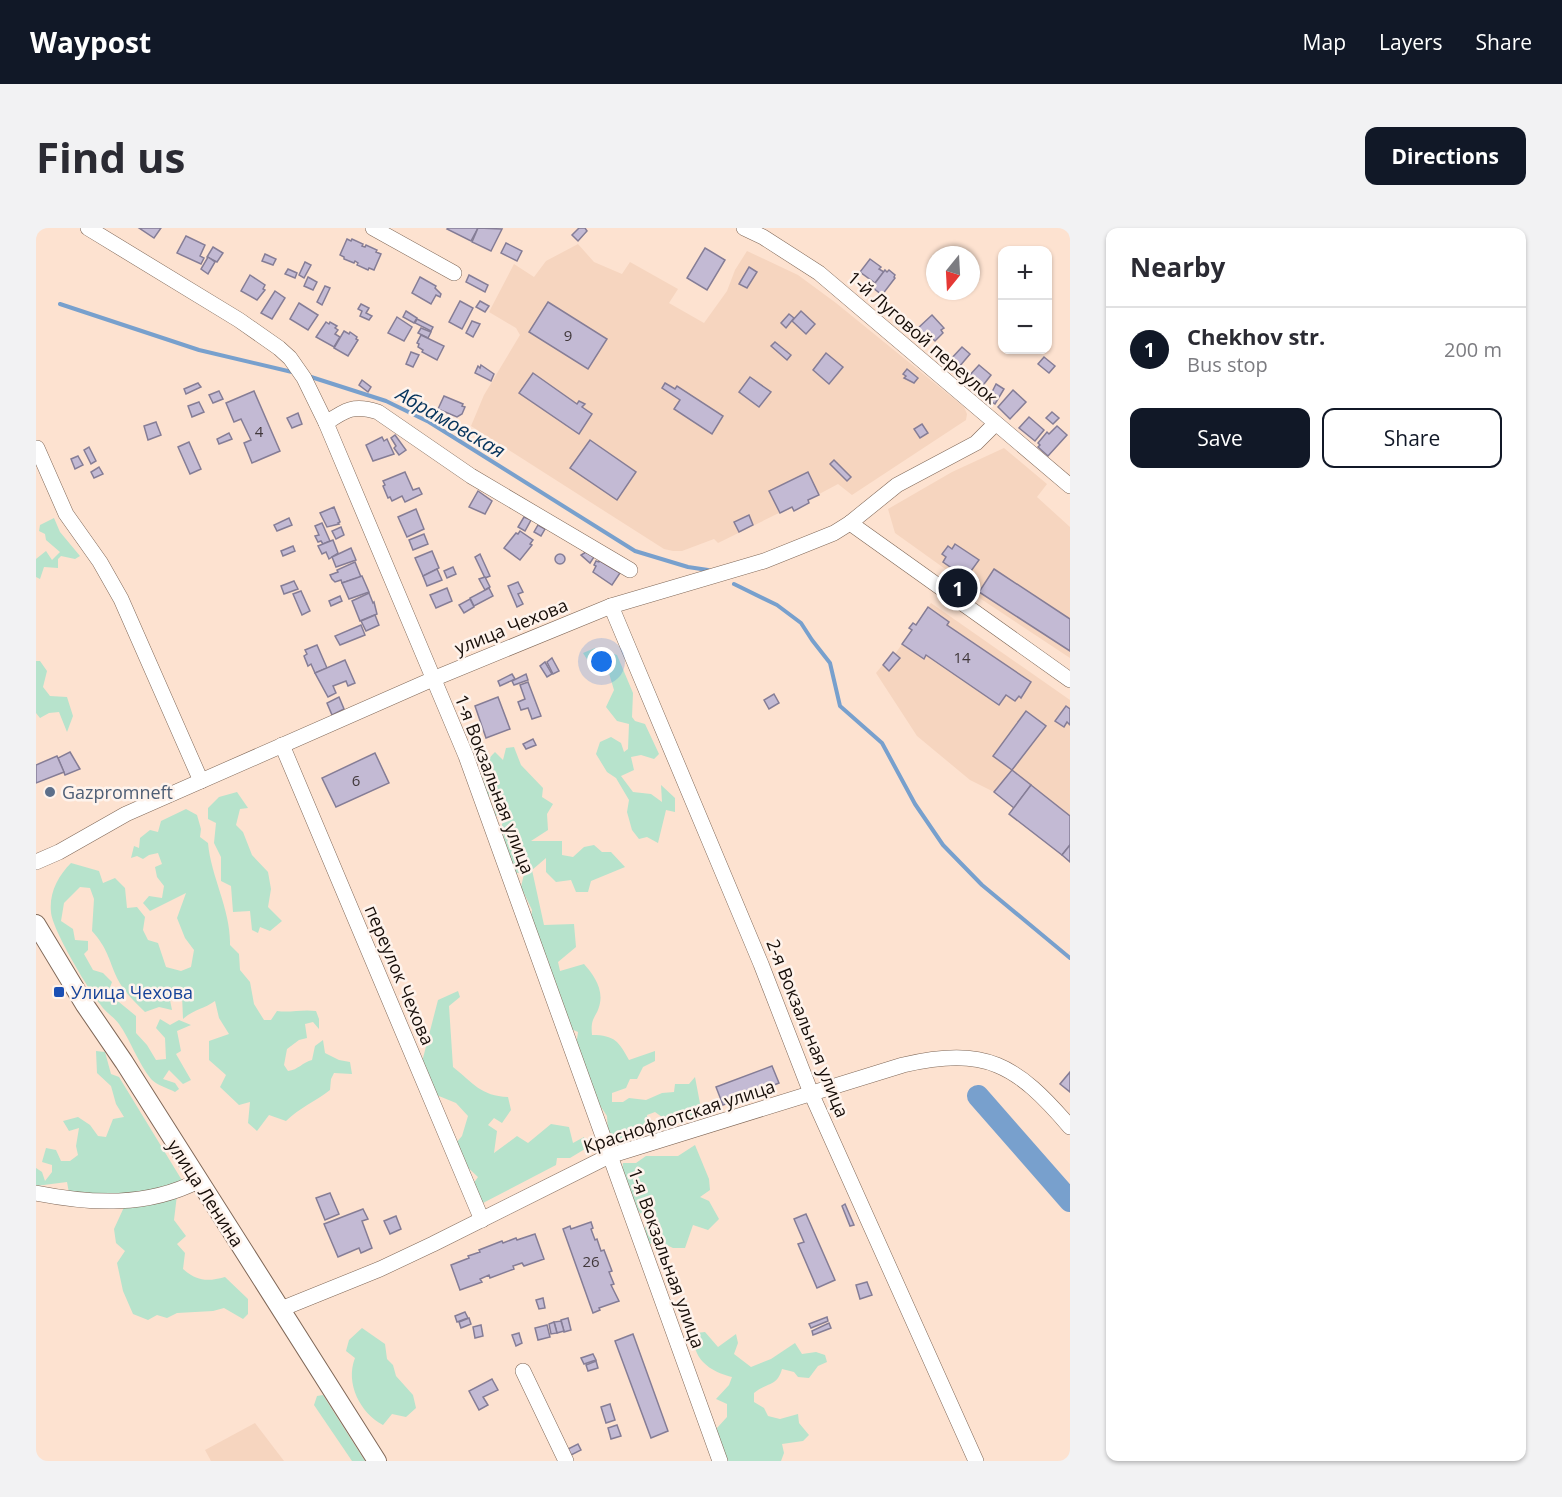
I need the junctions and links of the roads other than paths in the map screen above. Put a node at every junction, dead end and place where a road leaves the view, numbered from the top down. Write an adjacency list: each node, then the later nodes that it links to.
1 (88, 228): 5 (street, 1-я Вокзальная улица)
2 (373, 228): 4 (street)
3 (744, 228): 6 (street, 1-й Луговой переулок)
4 (454, 273)
5 (326, 423): 10 (street); 12 (street, 1-я Вокзальная улица)
6 (995, 424): 8 (street, 1-й Луговой переулок); 9 (street, улица Чехова)
7 (36, 448): 15 (street)
8 (1070, 486)
9 (850, 524): 11 (street, улица Чехова); 13 (street)
10 (630, 570)
11 (611, 606): 12 (street, улица Чехова); 18 (street, 2-я Вокзальная улица)
12 (433, 679): 14 (street, улица Чехова); 20 (street, 1-я Вокзальная улица)
13 (1070, 680)
14 (282, 745): 15 (street, улица Чехова); 23 (street, переулок Чехова)
15 (201, 781): 16 (street, улица Чехова)
16 (36, 862)
17 (36, 924): 21 (main road, улица Ленина)
18 (812, 1093): 19 (street, Краснофлотская улица); 20 (street, Краснофлотская улица); 29 (street, 2-я Вокзальная улица)
19 (1070, 1127)
20 (609, 1156): 23 (street, Краснофлотская улица); 28 (street, 1-я Вокзальная улица)
21 (198, 1181): 22 (street); 24 (main road, улица Ленина)
22 (36, 1193)
23 (482, 1220): 24 (street, Краснофлотская улица)
24 (281, 1309): 26 (main road, улица Ленина)
25 (523, 1371): 27 (street)
26 (377, 1461)
27 (566, 1461)
28 (720, 1461)
29 (976, 1461)

